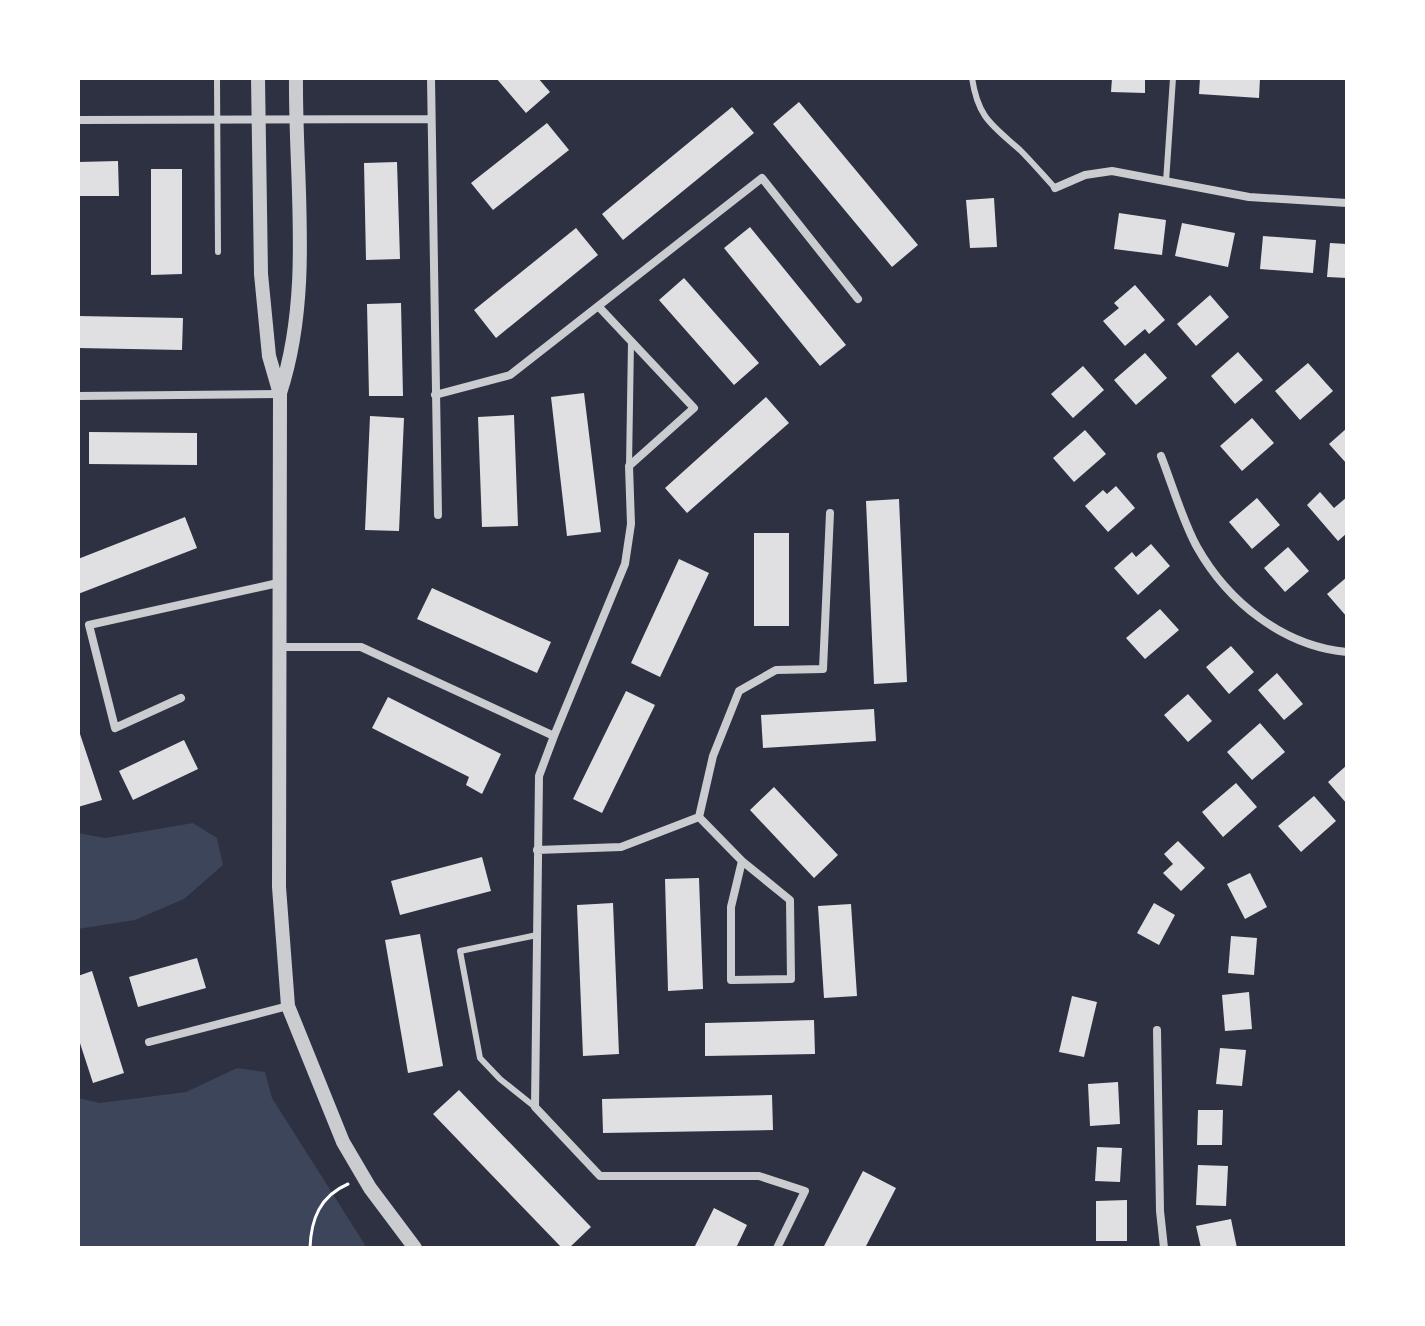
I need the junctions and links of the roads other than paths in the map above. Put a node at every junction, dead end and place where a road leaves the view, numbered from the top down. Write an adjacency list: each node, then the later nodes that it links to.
1 (217, 78): 7 (lane)
2 (258, 78): 8 (street)
3 (296, 78): 9 (street)
4 (431, 78): 10 (street)
5 (972, 78): 13 (lane)
6 (1173, 78): 12 (lane)
7 (217, 118): 8 (street); 11 (street); 15 (lane)
8 (257, 118): 9 (street); 19 (street)
9 (295, 118): 10 (street); 19 (street)
10 (430, 119): 20 (street)
11 (78, 120)
12 (1166, 182): 13 (street); 14 (street)
13 (1055, 188)
14 (1347, 203)
15 (218, 252)
16 (858, 299): 17 (street)
17 (599, 307): 18 (street); 20 (street)
18 (631, 341): 23 (lane); 23 (street)
19 (280, 394): 21 (street); 26 (street)
20 (435, 395): 25 (street)
21 (78, 396)
22 (1161, 456): 28 (street)
23 (629, 466): 30 (street)
24 (830, 513): 31 (street)
25 (438, 515)
26 (278, 583): 27 (street); 29 (street)
27 (279, 647): 30 (street); 35 (street)
28 (1347, 652)
29 (181, 698)
30 (554, 736): 32 (street)
31 (699, 817): 32 (street); 33 (street)
32 (537, 850): 34 (street)
33 (742, 861): 33 (street)
34 (537, 935): 38 (street); 38 (lane)
35 (288, 1006): 37 (street); 39 (street)
36 (1157, 1030): 41 (street)
37 (149, 1042)
38 (535, 1107): 40 (street)
39 (415, 1248)
40 (777, 1248)
41 (1164, 1248)

